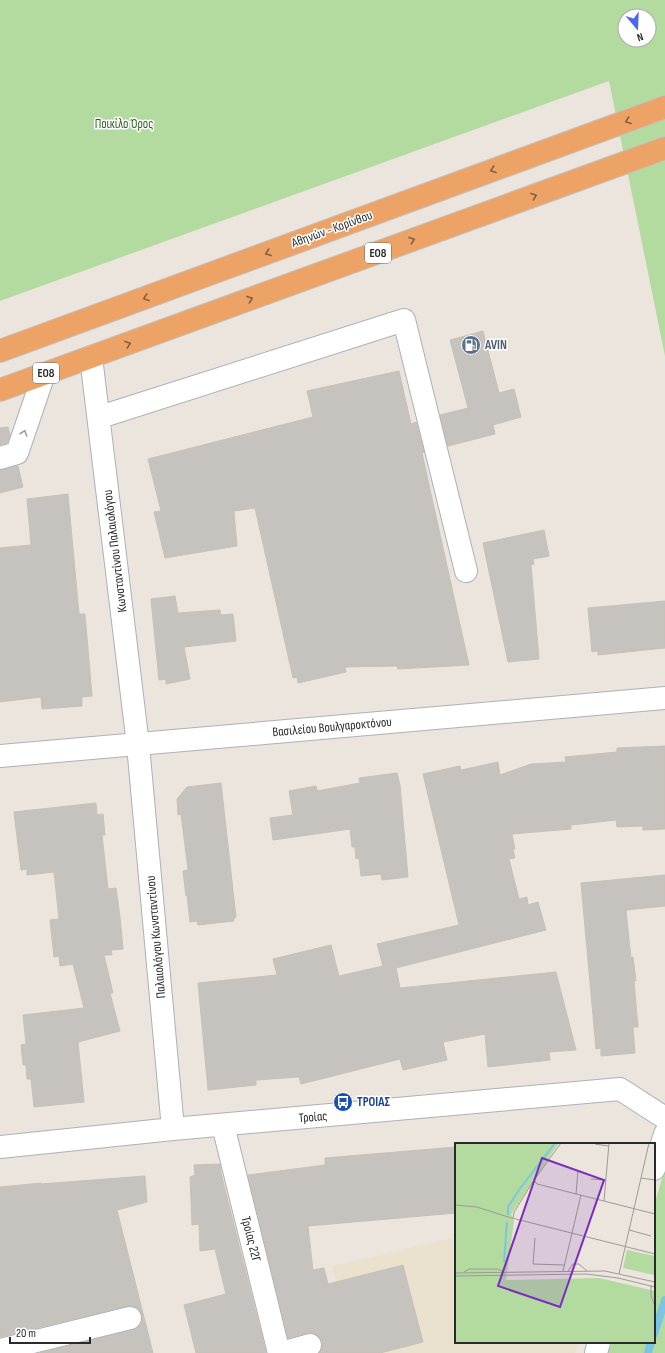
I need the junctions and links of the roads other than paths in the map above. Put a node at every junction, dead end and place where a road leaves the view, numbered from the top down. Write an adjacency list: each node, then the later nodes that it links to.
1 (665, 107): 3 (highway, Αθηνών - Κορίνθου, one-way to 3)
2 (661, 153): 4 (highway, ΕΟ8, one-way to 2)
3 (0, 351)
4 (91, 357): 5 (highway, ΕΟ8); 7 (street, Κωνσταντίνου Παλαιολόγου)
5 (44, 374): 6 (highway, ΕΟ8); 8 (street, one-way to 5)
6 (0, 390)
7 (100, 417): 9 (street); 11 (street, Κωνσταντίνου Παλαιολόγου)
8 (0, 458)
9 (466, 571)
10 (665, 698): 11 (street, Βασιλείου Βουλγαροκτόνου)
11 (138, 745): 12 (street, Βασιλείου Βουλγαροκτόνου); 15 (street, Παλαιολόγου Κωνσταντίνου)
12 (0, 756)
13 (665, 1118): 14 (street, Τροίας)
14 (222, 1125): 15 (street, Τροίας); 23 (street, Τροίας 22Γ)
15 (173, 1129): 17 (street, Τροίας)
16 (665, 1134): 18 (street)
17 (0, 1147)
18 (655, 1166)
19 (130, 1318): 22 (street)
20 (599, 1343): 24 (street)
21 (310, 1345): 23 (street)
22 (0, 1350)
23 (280, 1353)
24 (596, 1353)

